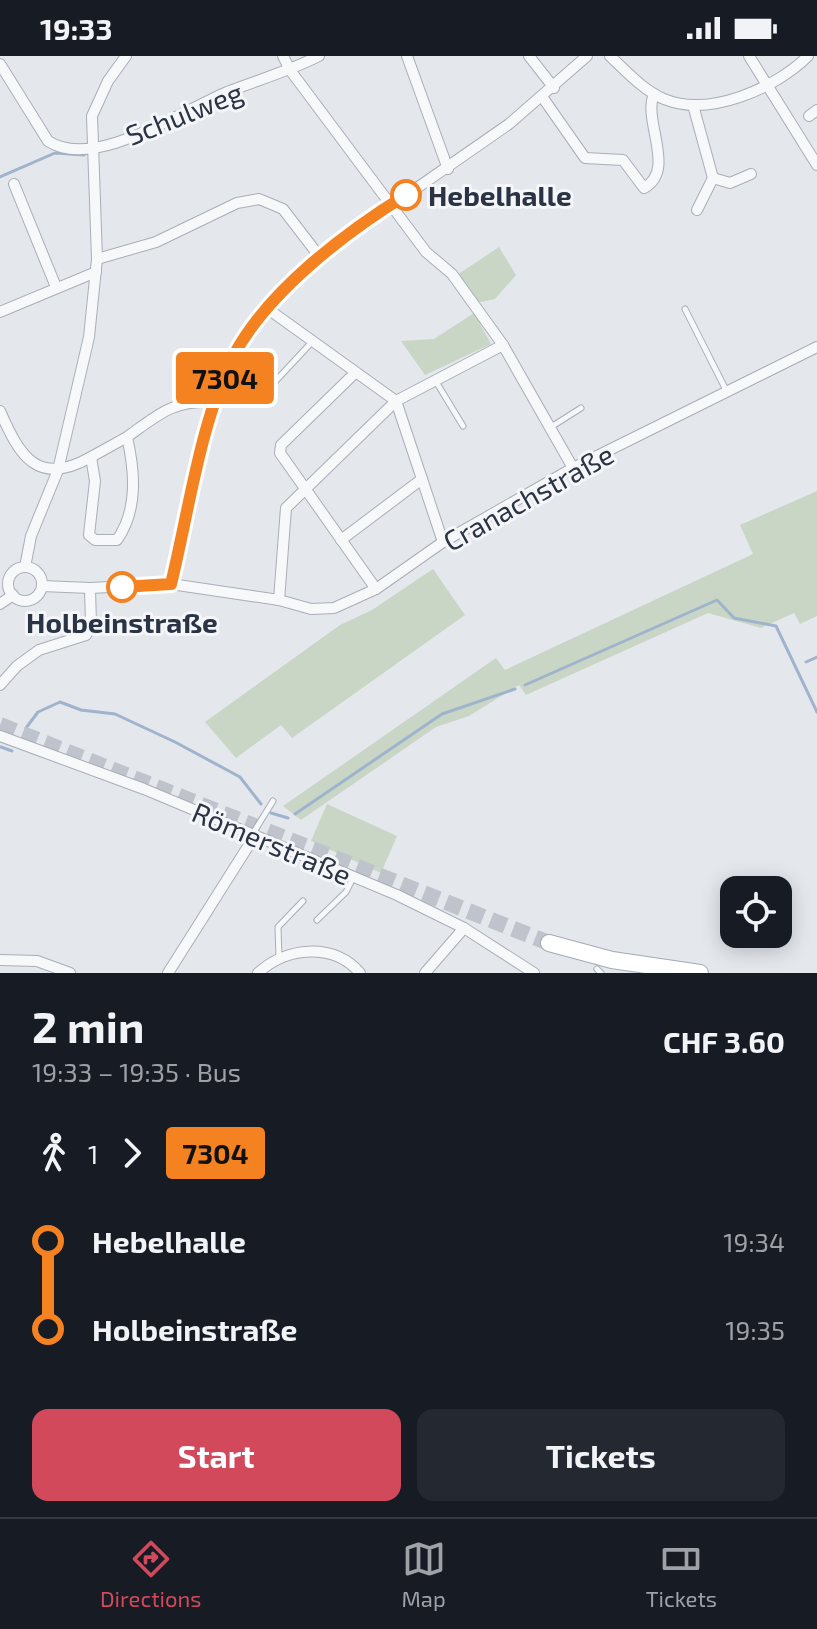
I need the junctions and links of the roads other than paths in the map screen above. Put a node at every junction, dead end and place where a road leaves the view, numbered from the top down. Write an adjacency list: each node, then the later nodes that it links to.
1 (126, 56): 17 (street)
2 (283, 56): 11 (street)
3 (319, 56): 11 (street, Schulweg)
4 (407, 56): 19 (street)
5 (529, 56): 13 (street)
6 (587, 56): 13 (street)
7 (610, 56): 14 (street)
8 (749, 56): 12 (street)
9 (808, 56): 12 (street)
10 (0, 64): 17 (street)
11 (290, 70): 17 (street, Schulweg); 23 (street)
12 (766, 86): 16 (street); 18 (street)
13 (554, 88): 15 (street)
14 (654, 94): 15 (street); 16 (street)
15 (543, 98): 19 (street)
16 (693, 105): 21 (street)
17 (92, 149): 26 (street)
18 (817, 165)
19 (448, 169): 23 (street)
20 (751, 174): 21 (street)
21 (713, 178): 24 (street)
22 (14, 184): 28 (street)
23 (391, 204): 25 (street); 33 (street)
24 (697, 210)
25 (319, 256): 26 (street); 29 (street)
26 (97, 259): 27 (street)
27 (96, 272): 28 (street); 48 (street)
28 (56, 287): 31 (street)
29 (268, 309): 32 (street); 40 (street)
30 (685, 309): 37 (lane)
31 (0, 312)
32 (311, 343): 35 (street); 38 (lane)
33 (503, 345): 36 (street); 44 (street)
34 (817, 347): 37 (street, Cranachstraße)
35 (355, 373): 39 (street); 50 (street)
36 (435, 380): 39 (street); 43 (lane)
37 (727, 392): 47 (street, Cranachstraße)
38 (257, 401)
39 (396, 401): 49 (street); 50 (street)
40 (214, 402): 45 (street); 56 (street)
41 (581, 408): 44 (lane)
42 (0, 411): 48 (street)
43 (463, 426)
44 (550, 427): 47 (street)
45 (127, 437): 46 (street); 46 (street)
46 (91, 457): 48 (street)
47 (573, 468): 52 (street, Cranachstraße)
48 (58, 470): 53 (street)
49 (422, 479): 51 (street); 52 (street)
50 (304, 491): 51 (street); 61 (street)
51 (341, 540): 59 (street)
52 (443, 542): 59 (street, Cranachstraße)
53 (25, 567): 55 (street); 57 (street)
54 (0, 569): 55 (street)
55 (10, 576): 60 (street)
56 (171, 584): 58 (street); 61 (street)
57 (42, 586): 58 (street); 60 (street)
58 (90, 588): 63 (street)
59 (376, 589): 61 (street, Cranachstraße)
60 (13, 595): 62 (street)
61 (279, 600)
62 (0, 604)
63 (0, 685)
64 (0, 736): 66 (street, Römerstraße)
65 (273, 801): 66 (lane)
66 (253, 836): 67 (street, Römerstraße); 75 (street)
67 (353, 878): 69 (lane); 70 (street, Römerstraße)
68 (303, 901): 72 (lane)
69 (317, 920)
70 (464, 928): 78 (street); 79 (street, Römerstraße)
71 (549, 943): 80 (main road)
72 (279, 959): 76 (street); 77 (street)
73 (0, 960): 74 (street)
74 (70, 973)
75 (168, 973)
76 (258, 973)
77 (360, 973)
78 (425, 973)
79 (534, 973)
80 (700, 973)

